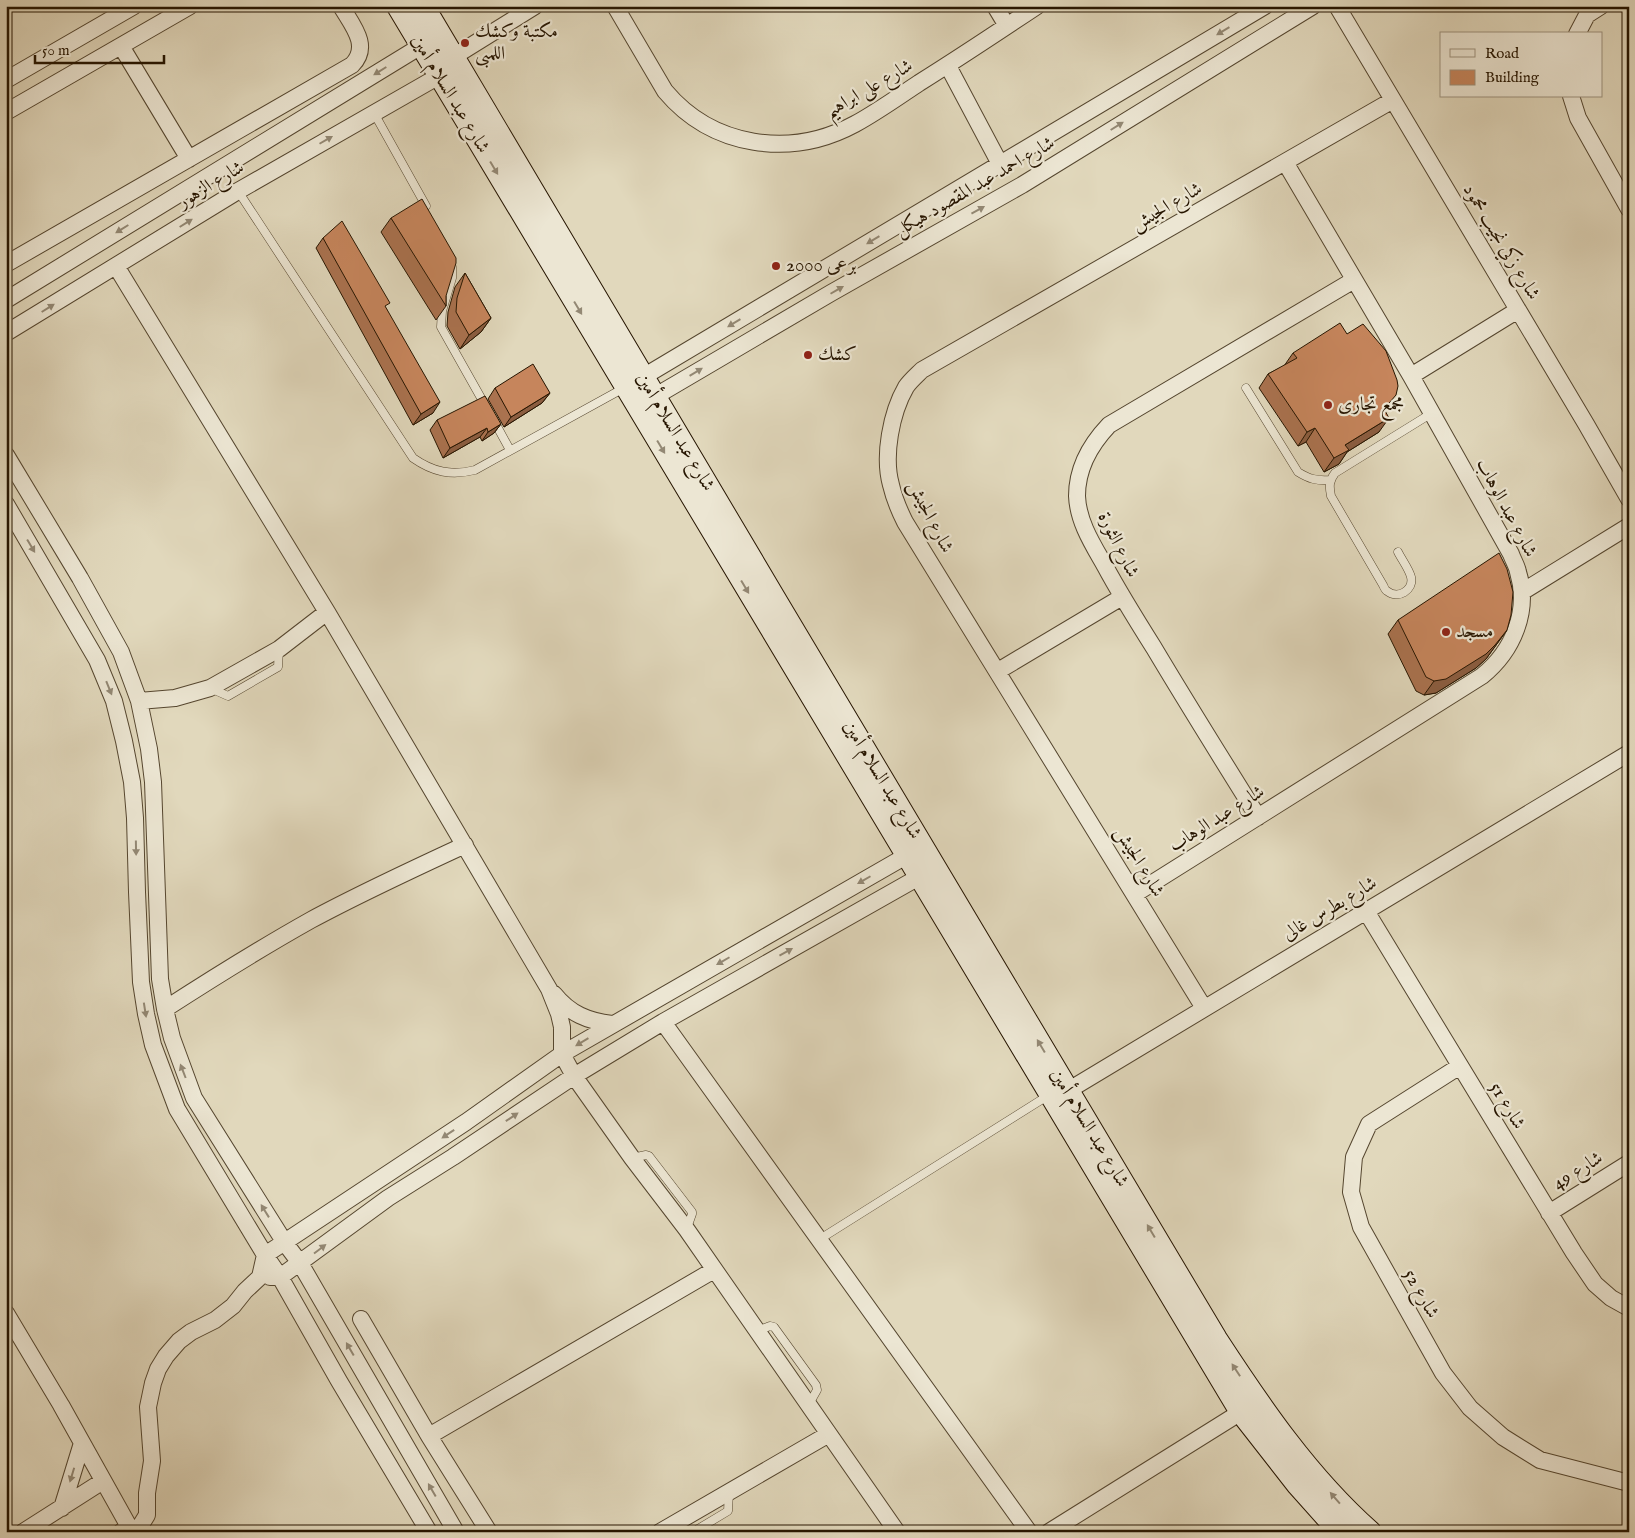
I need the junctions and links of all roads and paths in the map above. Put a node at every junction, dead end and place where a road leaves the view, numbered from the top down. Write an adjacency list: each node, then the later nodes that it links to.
1 (134, 6): 18 (street)
2 (190, 6): 16 (street)
3 (341, 6): 28 (street)
4 (398, 6): 17 (street, شارع عبد السلام أمين)
5 (424, 6): 19 (street, شارع عبد السلام أمين)
6 (535, 6): 19 (street)
7 (615, 6): 20 (street, شارع على ابراهيم)
8 (994, 6): 14 (street)
9 (1037, 6): 14 (street, شارع على ابراهيم)
10 (1265, 6): 30 (street, شارع احمد عبد المقصود هيكل, one-way to 30)
11 (1313, 6): 44 (street, شارع احمد عبد المقصود هيكل, one-way to 11)
12 (1337, 6): 25 (street, شارع زكي نجيب محمود)
13 (1601, 6): 15 (street)
14 (1008, 26): 20 (street, شارع على ابراهيم)
15 (1578, 32)
16 (121, 46): 22 (street); 28 (street)
17 (421, 46): 21 (street, شارع عبد السلام أمين); 38 (street, شارع الزهور, one-way to 38)
18 (50, 55): 22 (street); 23 (street)
19 (453, 56): 42 (street, شارع عبد السلام أمين)
20 (948, 66): 30 (street)
21 (439, 76): 27 (street, شارع الزهور); 42 (street, شارع عبد السلام أمين, one-way to 42)
22 (64, 79): 26 (street)
23 (6, 80)
24 (1572, 98): 32 (street)
25 (1393, 100): 29 (street, شارع الجيش); 39 (street, شارع زكي نجيب محمود)
26 (6, 112)
27 (374, 113): 31 (street, شارع الزهور, one-way to 27); 33 (lane)
28 (189, 159): 35 (street)
29 (1285, 162): 37 (street, شارع عبد الوهاب); 56 (street, شارع الجيش)
30 (1000, 164): 42 (street, شارع احمد عبد المقصود هيكل, one-way to 42)
31 (238, 191): 36 (street, شارع الزهور, one-way to 31); 46 (lane)
32 (1629, 209)
33 (431, 216)
34 (452, 259): 46 (lane)
35 (6, 264)
36 (116, 266): 40 (street, شارع الزهور, one-way to 36); 55 (street)
37 (1354, 280): 41 (street, شارع عبد الوهاب); 54 (street, شارع الثورة)
38 (6, 300)
39 (1518, 310): 41 (street); 49 (street, شارع زكي نجيب محمود)
40 (6, 333)
41 (1411, 376): 45 (street, شارع عبد الوهاب)
42 (634, 382): 44 (street, شارع عبد السلام أمين); 46 (lane)
43 (1246, 388): 48 (lane)
44 (646, 402): 61 (street, شارع عبد السلام أمين, one-way to 61); 73 (street, شارع عبد السلام أمين, one-way to 44)
45 (1432, 413): 48 (lane); 53 (street, شارع عبد الوهاب)
46 (510, 450)
47 (6, 455): 57 (street)
48 (1330, 480): 52 (lane)
49 (1629, 499)
50 (6, 504): 78 (street, one-way to 78)
51 (1629, 526): 53 (street)
52 (1398, 552)
53 (1522, 592): 59 (street, شارع عبد الوهاب)
54 (1122, 597): 56 (street); 59 (street, شارع الثورة)
55 (327, 612): 57 (street); 60 (street)
56 (998, 671): 63 (street, شارع الجيش)
57 (139, 701): 67 (street)
58 (1629, 753): 64 (street, شارع بطرس غالى)
59 (1258, 817): 63 (street, شارع عبد الوهاب)
60 (465, 846): 65 (street); 67 (street)
61 (906, 856): 62 (street, شارع عبد السلام أمين); 69 (street, one-way to 69)
62 (919, 877): 68 (street, one-way to 62); 73 (street, شارع عبد السلام أمين)
63 (1135, 894): 66 (street, شارع الجيش)
64 (1366, 911): 66 (street, شارع بطرس غالى); 71 (street, شارع 51)
65 (549, 989): 69 (street); 70 (street)
66 (1204, 1008): 73 (street, شارع بطرس غالى)
67 (165, 1009): 77 (street, one-way to 67)
68 (662, 1022): 72 (street); 76 (street)
69 (612, 1024): 70 (street, one-way to 70)
70 (562, 1054): 72 (street); 77 (street, one-way to 77)
71 (1460, 1066): 75 (street, شارع 51); 91 (street, شارع 52)
72 (574, 1076): 79 (street, one-way to 72); 80 (street)
73 (1056, 1095): 76 (lane); 86 (street, شارع عبد السلام أمين); 106 (street, شارع عبد السلام أمين, one-way to 73)
74 (1629, 1163): 75 (street, شارع 49)
75 (1549, 1213): 83 (street, شارع 51)
76 (820, 1239): 103 (street)
77 (285, 1243): 78 (street); 79 (street)
78 (265, 1255): 81 (street); 82 (street)
79 (300, 1263): 82 (street); 98 (street, one-way to 79)
80 (714, 1270): 87 (street); 88 (street)
81 (260, 1277): 82 (street); 96 (street)
82 (280, 1277): 97 (street)
83 (1629, 1308)
84 (6, 1313): 89 (street)
85 (362, 1319): 88 (street)
86 (1241, 1412): 104 (street); 105 (street, شارع عبد السلام أمين)
87 (829, 1434): 92 (street); 102 (street)
88 (430, 1436): 99 (street)
89 (82, 1443): 90 (street); 93 (street, one-way to 93)
90 (103, 1481): 93 (street); 96 (street)
91 (1629, 1483)
92 (729, 1492): 100 (street); 101 (lane)
93 (62, 1508): 94 (street)
94 (23, 1532)
95 (121, 1532): 96 (street)
96 (132, 1532)
97 (429, 1532)
98 (456, 1532)
99 (489, 1532)
100 (660, 1532)
101 (693, 1532)
102 (897, 1532)
103 (1029, 1532)
104 (1049, 1532)
105 (1340, 1532)
106 (1370, 1532)

